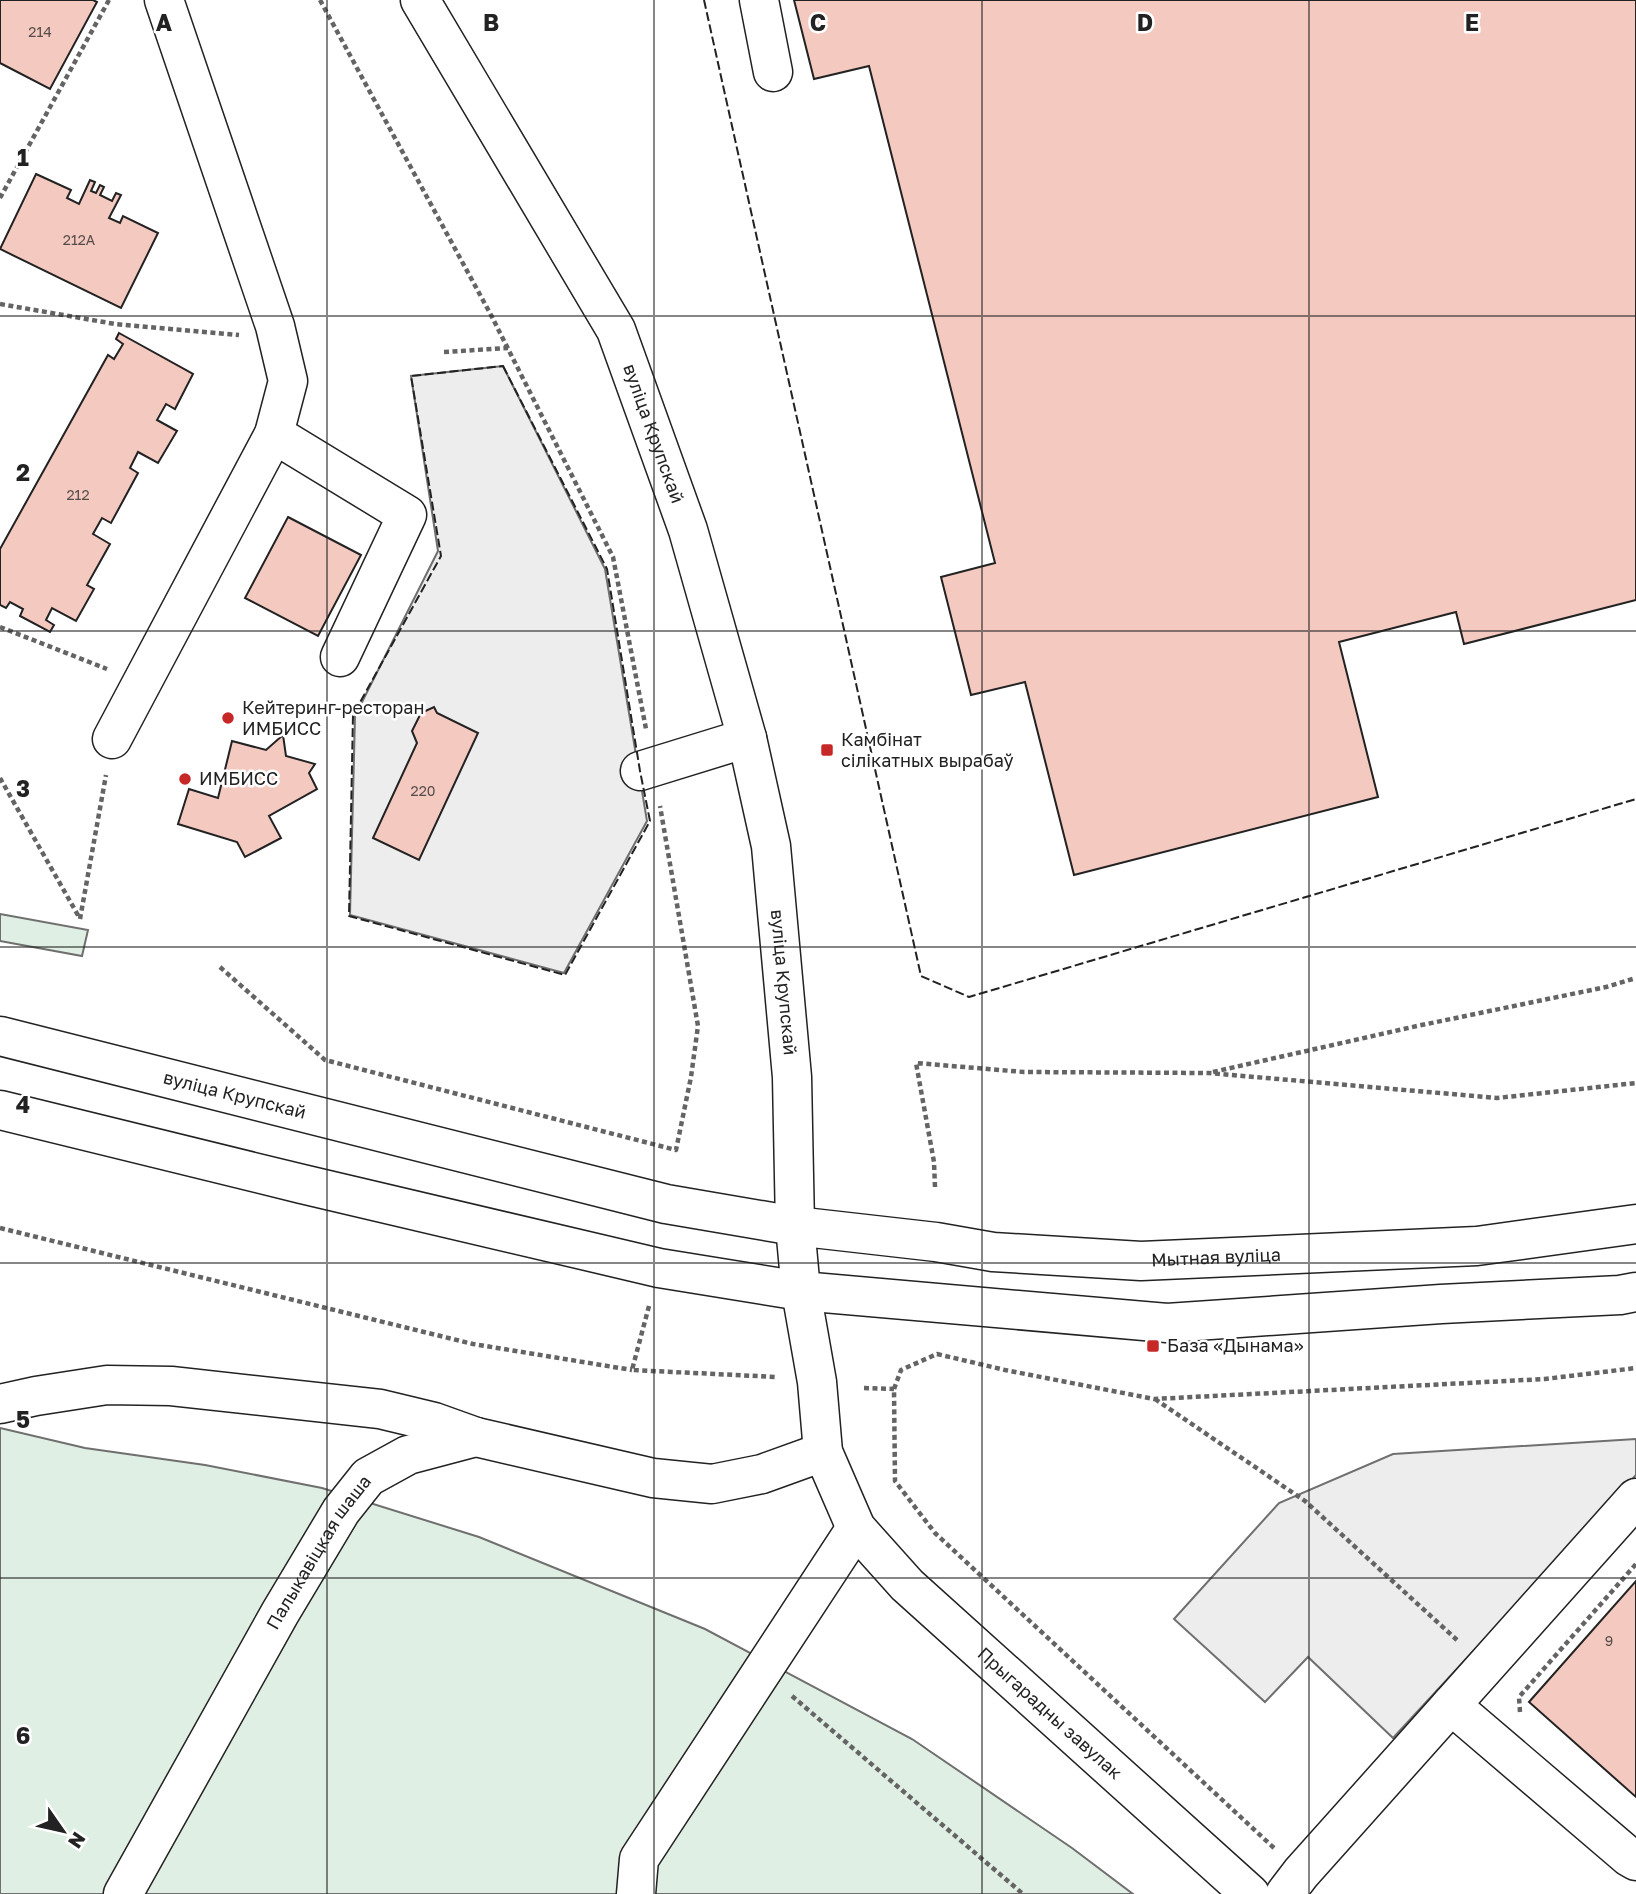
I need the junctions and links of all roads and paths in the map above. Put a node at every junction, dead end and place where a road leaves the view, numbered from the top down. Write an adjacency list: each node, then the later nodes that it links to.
1 (109, 0): 7 (path)
2 (164, 0): 9 (main road)
3 (320, 0): 10 (path)
4 (421, 0): 16 (main road, вуліца Крупскай)
5 (759, 0): 6 (main road)
6 (773, 72)
7 (0, 198)
8 (0, 304): 9 (path)
9 (278, 338): 12 (main road)
10 (508, 348): 11 (path); 18 (path)
11 (444, 352)
12 (274, 434): 14 (main road); 15 (main road)
13 (0, 627): 15 (path)
14 (340, 657)
15 (142, 683): 17 (main road)
16 (747, 738): 18 (main road); 28 (main road, вуліца Крупскай)
17 (112, 740): 19 (path)
18 (647, 769): 20 (path)
19 (0, 778)
20 (220, 967)
21 (1636, 978): 23 (path)
22 (0, 1036): 28 (main road, вуліца Крупскай)
23 (1209, 1073): 24 (path); 26 (path)
24 (1636, 1083)
25 (0, 1110): 30 (main road)
26 (934, 1187)
27 (1636, 1224): 28 (main road, Мытная вуліца)
28 (795, 1226): 30 (main road)
29 (0, 1228): 34 (path)
30 (801, 1291): 31 (main road); 41 (main road)
31 (1636, 1292)
32 (650, 1301): 34 (path)
33 (1636, 1367): 38 (path)
34 (632, 1370): 35 (path)
35 (777, 1377)
36 (864, 1388): 37 (path)
37 (894, 1389): 38 (path); 49 (path)
38 (1154, 1399): 45 (path)
39 (0, 1404): 40 (main road)
40 (477, 1437): 41 (main road, Палыкавіцкая шаша); 50 (main road, Палыкавіцкая шаша)
41 (822, 1452): 43 (main road, Прыгарадны завулак)
42 (1636, 1498): 45 (main road)
43 (856, 1528): 46 (main road); 53 (main road, Прыгарадны завулак)
44 (1636, 1564): 45 (path)
45 (1486, 1666): 47 (main road)
46 (762, 1670): 51 (main road); 52 (path)
47 (1451, 1705): 48 (main road); 49 (main road)
48 (1636, 1861)
49 (1293, 1884)
50 (123, 1894)
51 (636, 1894)
52 (1023, 1894)
53 (1250, 1894)

